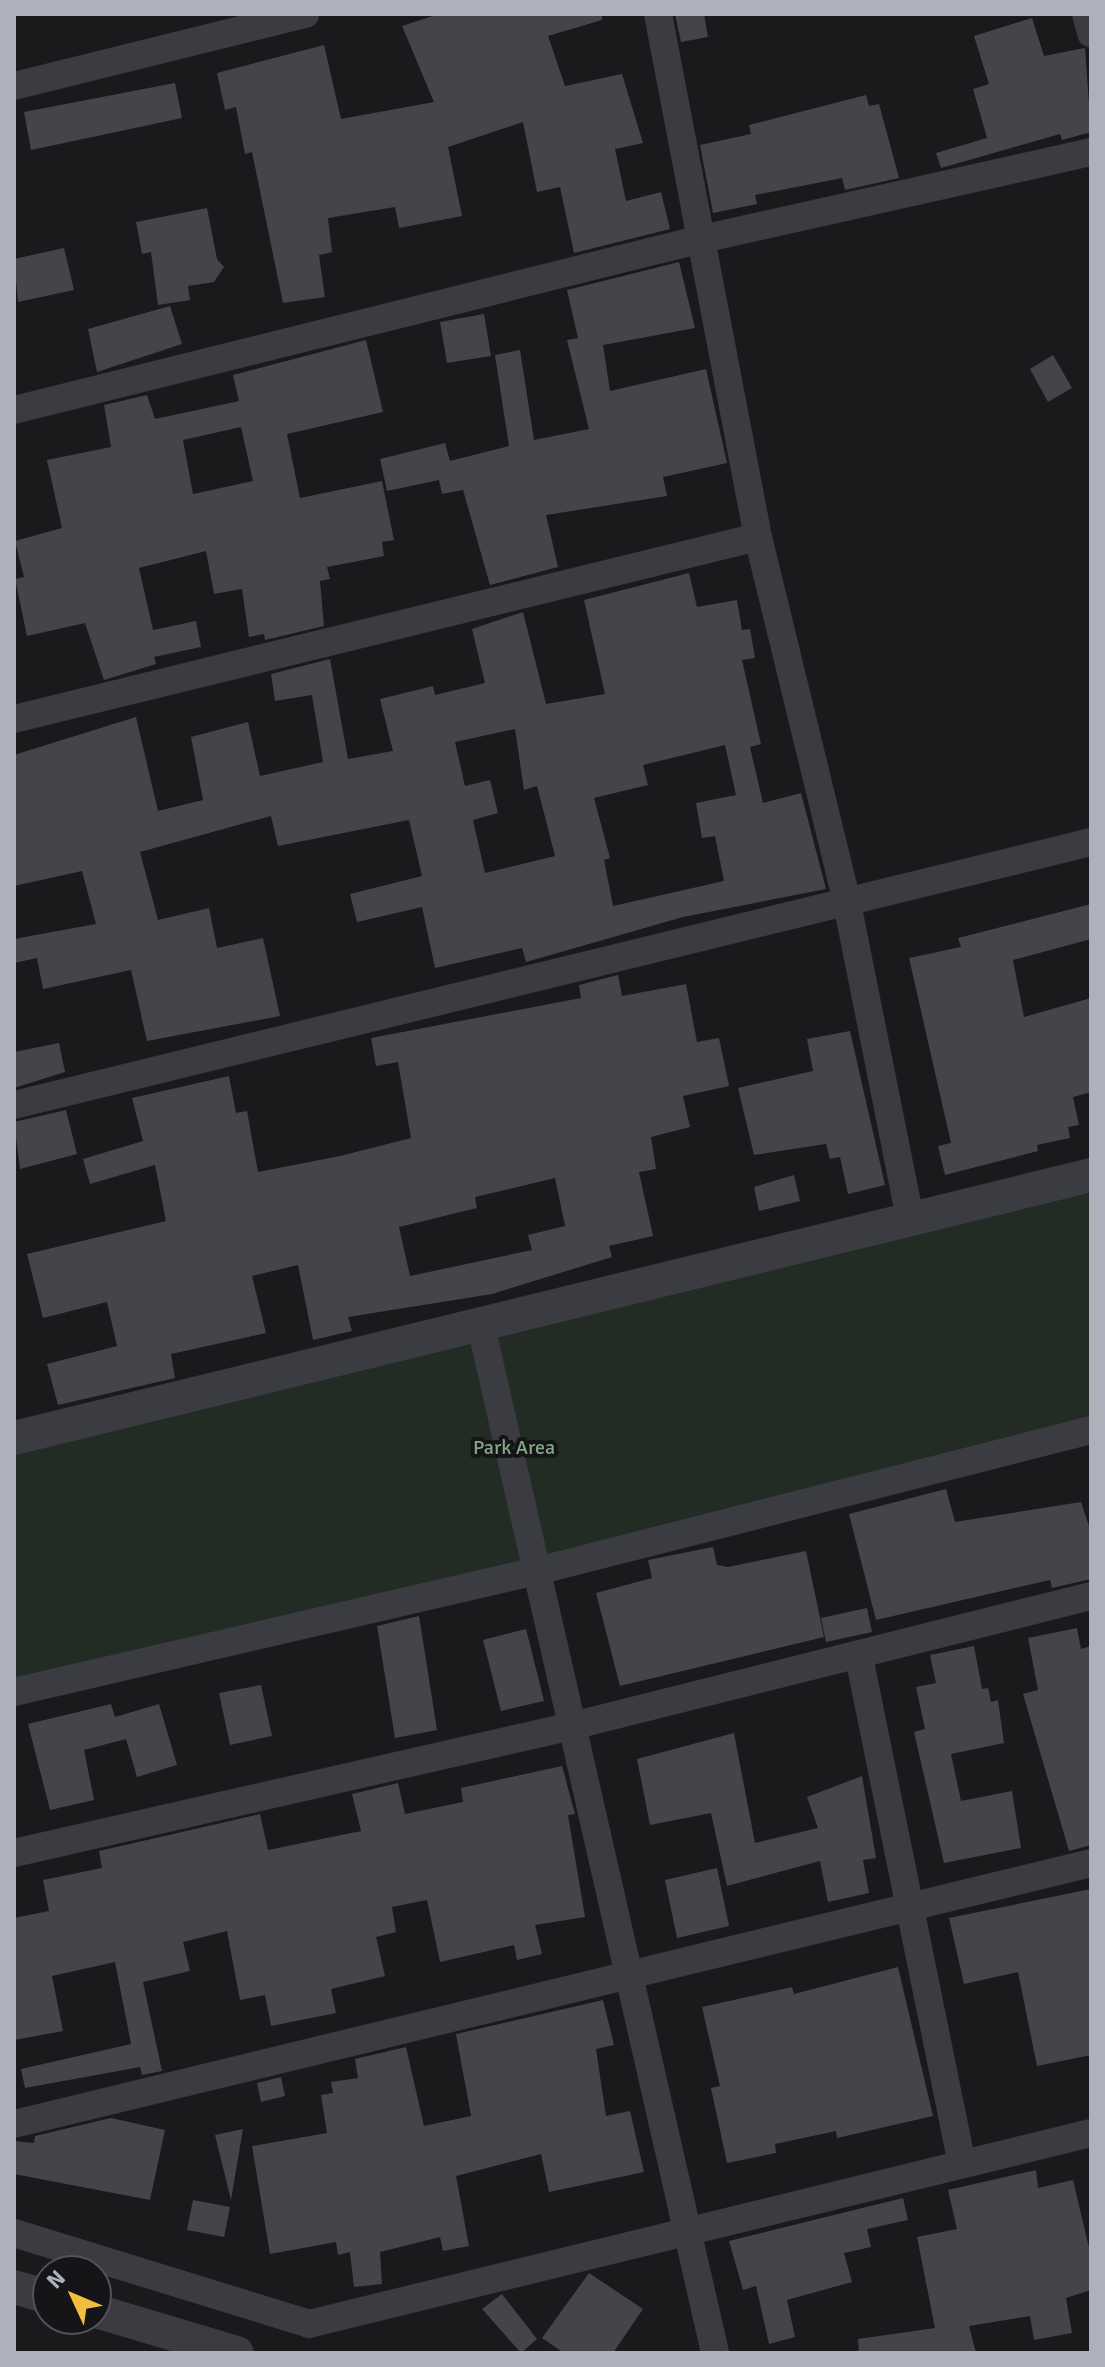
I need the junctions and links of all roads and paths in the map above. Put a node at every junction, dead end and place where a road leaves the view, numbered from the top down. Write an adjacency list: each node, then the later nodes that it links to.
1 (305, 14): 5 (street)
2 (658, 14): 7 (street)
3 (1086, 14): 4 (street)
4 (1091, 33)
5 (14, 86)
6 (1091, 152): 7 (street)
7 (702, 239): 8 (street); 9 (street)
8 (14, 410)
9 (758, 537): 10 (street); 12 (street)
10 (14, 719)
11 (1091, 842): 12 (street)
12 (846, 898): 13 (street); 15 (street)
13 (14, 1105)
14 (1091, 1175): 15 (street)
15 (911, 1222): 16 (street)
16 (481, 1326): 18 (street); 19 (street)
17 (1091, 1430): 19 (street)
18 (14, 1438)
19 (537, 1571): 22 (street); 23 (street)
20 (1091, 1596): 21 (street)
21 (859, 1657): 23 (street); 26 (street)
22 (14, 1692)
23 (572, 1726): 24 (street); 27 (street)
24 (14, 1853)
25 (1091, 1863): 26 (street)
26 (908, 1908): 27 (street); 30 (street)
27 (630, 1978): 28 (street); 31 (street)
28 (14, 2124)
29 (1091, 2133): 30 (street)
30 (962, 2164): 31 (street)
31 (688, 2230): 32 (street); 35 (street)
32 (14, 2233)
33 (112, 2316): 34 (street)
34 (237, 2353)
35 (715, 2353)

